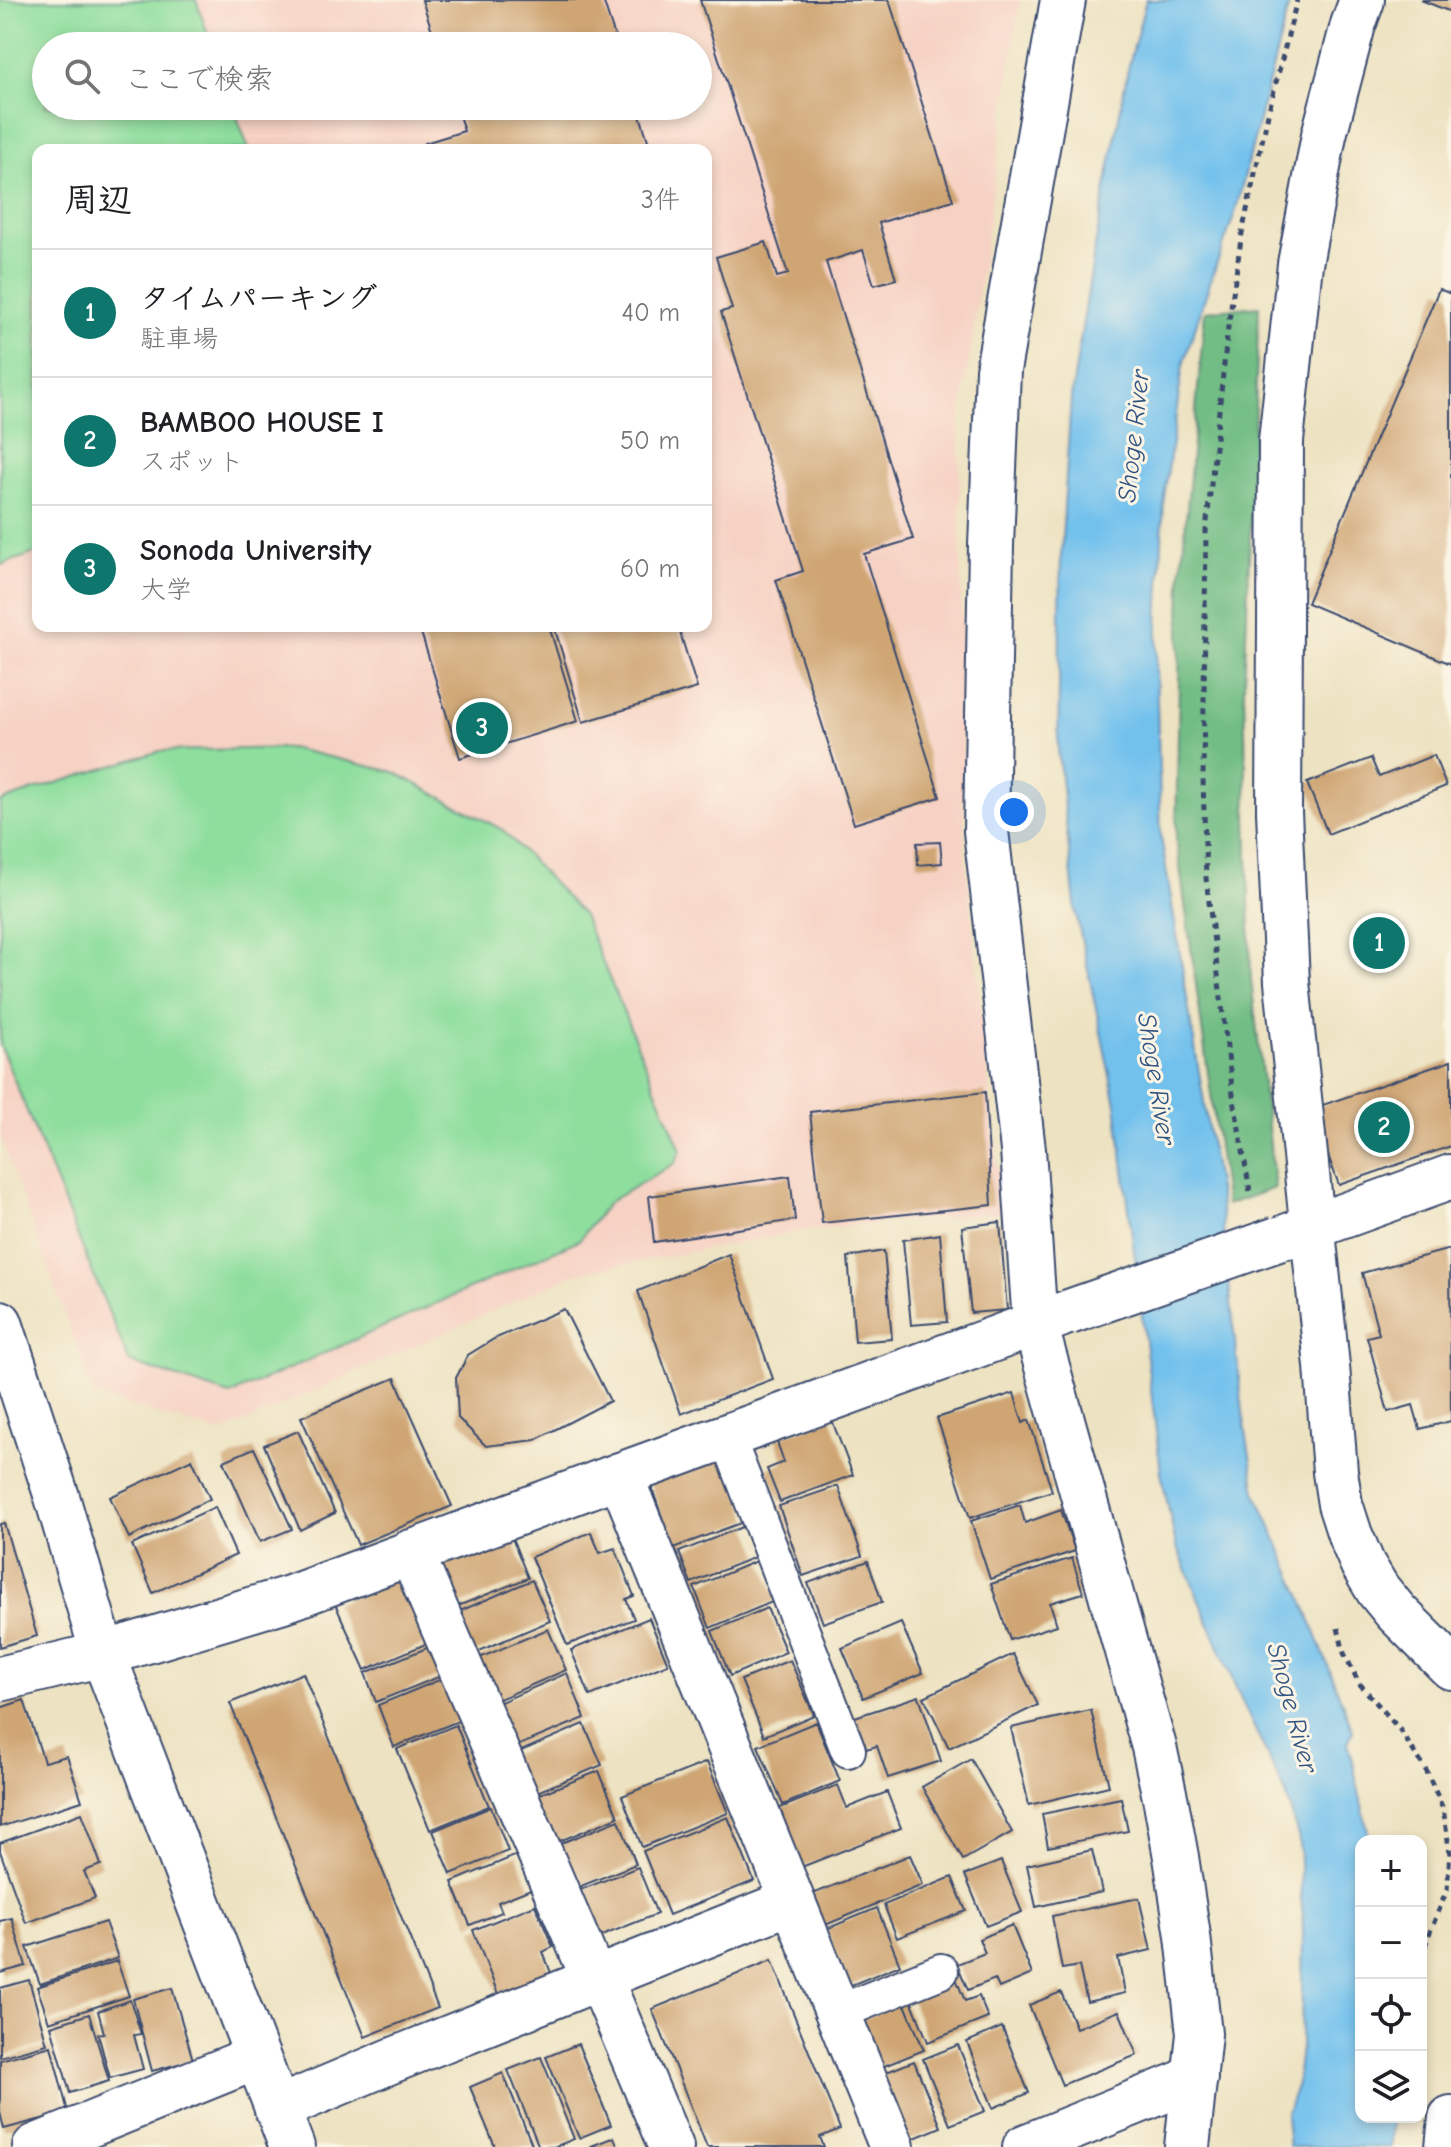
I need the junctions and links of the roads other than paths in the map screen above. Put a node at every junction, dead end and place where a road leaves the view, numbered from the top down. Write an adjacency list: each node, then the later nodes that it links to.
1 (1063, 0): 5 (street)
2 (1362, 0): 4 (street)
3 (1451, 1177): 4 (street)
4 (1295, 1233): 5 (street, bridge); 11 (street)
5 (1052, 1318): 7 (street); 19 (street)
6 (0, 1323): 10 (street)
7 (727, 1436): 8 (street); 13 (lane)
8 (620, 1475): 9 (street); 14 (street)
9 (411, 1552): 10 (street); 16 (street)
10 (103, 1654): 12 (street); 18 (street)
11 (1451, 1667)
12 (0, 1679)
13 (848, 1750)
14 (792, 1901): 16 (street); 17 (street)
15 (941, 1971): 17 (lane)
16 (600, 1978): 20 (street); 22 (street)
17 (837, 2013): 23 (street)
18 (257, 2057): 20 (street); 21 (street)
19 (1195, 2078): 24 (street); 25 (street)
20 (284, 2128)
21 (35, 2147)
22 (671, 2147)
23 (892, 2147)
24 (1025, 2147)
25 (1187, 2147)

